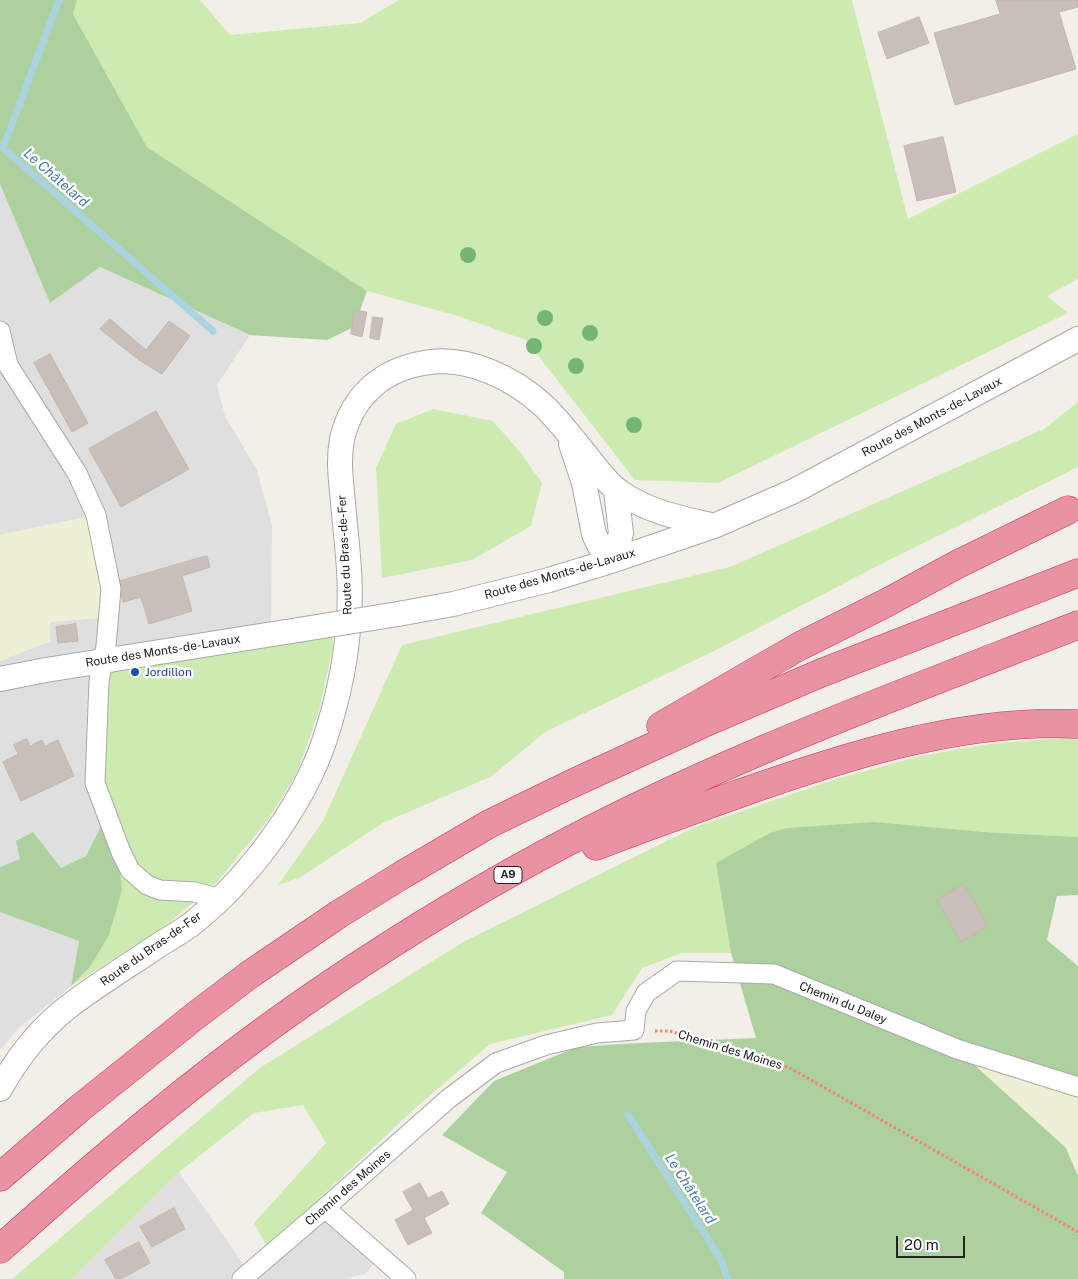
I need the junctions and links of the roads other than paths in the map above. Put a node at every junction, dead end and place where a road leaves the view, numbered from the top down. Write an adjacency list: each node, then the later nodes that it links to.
1 (0, 331): 10 (street)
2 (1078, 339): 6 (street, Route des Monts-de-Lavaux)
3 (568, 432): 4 (street, Route du Bras-de-Fer); 7 (street, Route du Bras-de-Fer); 15 (street, Route du Bras-de-Fer)
4 (616, 490): 6 (street, Route du Bras-de-Fer); 7 (street)
5 (1068, 510): 13 (highway)
6 (714, 526): 7 (street, Route des Monts-de-Lavaux)
7 (614, 560): 10 (street, Route des Monts-de-Lavaux, bridge)
8 (1078, 573): 13 (highway)
9 (1078, 625): 14 (highway, A9)
10 (102, 660): 11 (street, Route des Monts-de-Lavaux); 15 (street)
11 (0, 679)
12 (1078, 724): 14 (highway)
13 (490, 824): 19 (highway)
14 (483, 889): 21 (highway, A9)
15 (220, 900): 18 (street, Route du Bras-de-Fer)
16 (634, 1030): 17 (street, Chemin du Daley); 20 (street, Chemin des Moines)
17 (1078, 1087)
18 (0, 1089)
19 (5, 1173)
20 (325, 1208): 22 (street, Chemin des Moines); 23 (street)
21 (4, 1246)
22 (242, 1279)
23 (406, 1279)

